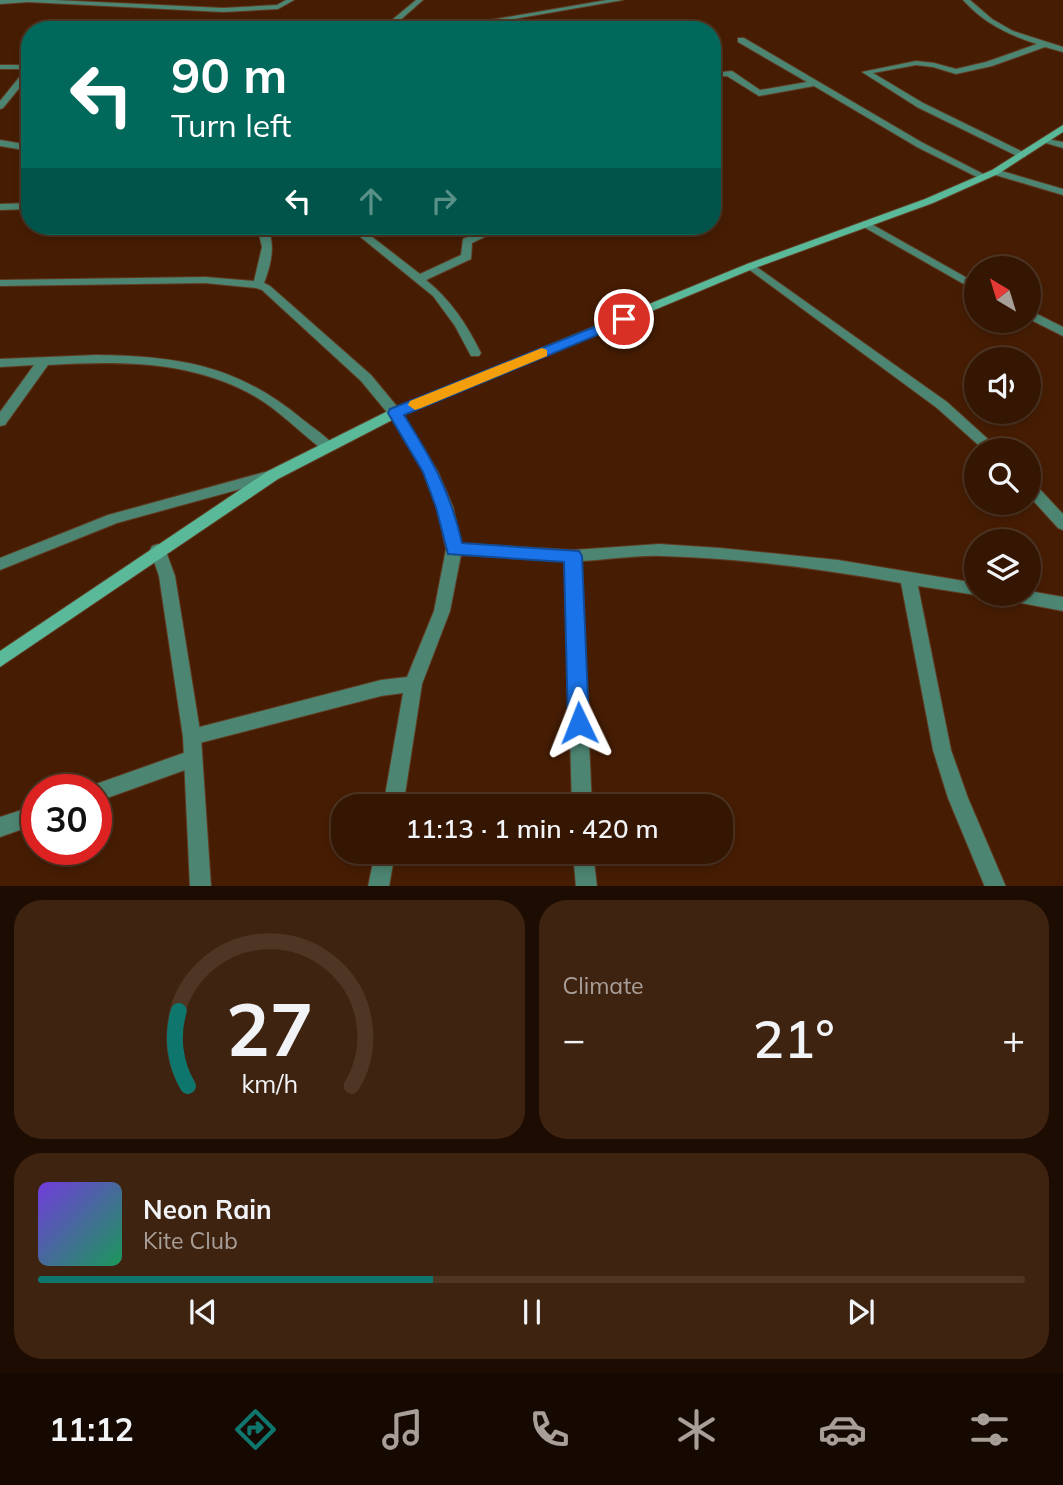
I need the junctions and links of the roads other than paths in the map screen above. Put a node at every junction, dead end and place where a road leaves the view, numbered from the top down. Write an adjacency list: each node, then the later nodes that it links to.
1 (291, 0): 6 (street)
2 (420, 0): 9 (street)
3 (544, 0): 8 (street)
4 (620, 0): 8 (street)
5 (967, 0): 12 (street)
6 (31, 1): 7 (street)
7 (0, 2)
8 (558, 9): 10 (street)
9 (395, 21)
10 (488, 21)
11 (741, 40): 18 (street)
12 (1045, 44): 13 (street); 25 (street)
13 (1063, 50)
14 (0, 67): 15 (street)
15 (21, 68)
16 (721, 74): 18 (street)
17 (21, 79): 19 (street)
18 (813, 84): 26 (street)
19 (0, 106)
20 (1063, 128): 21 (main road)
21 (1045, 140): 23 (street); 25 (main road)
22 (0, 143): 24 (street)
23 (1063, 145)
24 (21, 146)
25 (1022, 155): 26 (main road)
26 (990, 175): 27 (street); 30 (main road)
27 (1063, 192)
28 (21, 206): 29 (street)
29 (0, 207)
30 (866, 224): 34 (main road); 36 (street)
31 (267, 235): 38 (street)
32 (363, 235): 35 (street)
33 (481, 235): 35 (street)
34 (751, 266): 44 (main road); 46 (street)
35 (419, 279): 41 (street)
36 (964, 281)
37 (0, 283): 38 (street)
38 (258, 285): 44 (street)
39 (1041, 320): 40 (street)
40 (1063, 332)
41 (475, 353)
42 (43, 362): 43 (street); 45 (street); 47 (street)
43 (0, 363)
44 (395, 413): 47 (main road); 51 (street)
45 (0, 422)
46 (979, 438)
47 (328, 447): 48 (main road)
48 (273, 475): 52 (main road); 54 (street)
49 (1041, 500): 50 (street)
50 (1063, 524)
51 (454, 549): 53 (street); 60 (street)
52 (158, 550): 59 (main road); 61 (street)
53 (573, 556): 55 (street); 65 (street)
54 (0, 564)
55 (908, 578): 56 (street); 73 (street)
56 (964, 587)
57 (1041, 600): 58 (street)
58 (1063, 604)
59 (0, 660)
60 (413, 684): 61 (street); 64 (street)
61 (192, 737): 62 (street)
62 (192, 759): 63 (street); 70 (street)
63 (112, 787)
64 (395, 794)
65 (582, 794)
66 (21, 820): 67 (street)
67 (0, 827)
68 (383, 864): 71 (street)
69 (584, 864): 72 (street)
70 (201, 886)
71 (378, 886)
72 (587, 886)
73 (996, 886)

